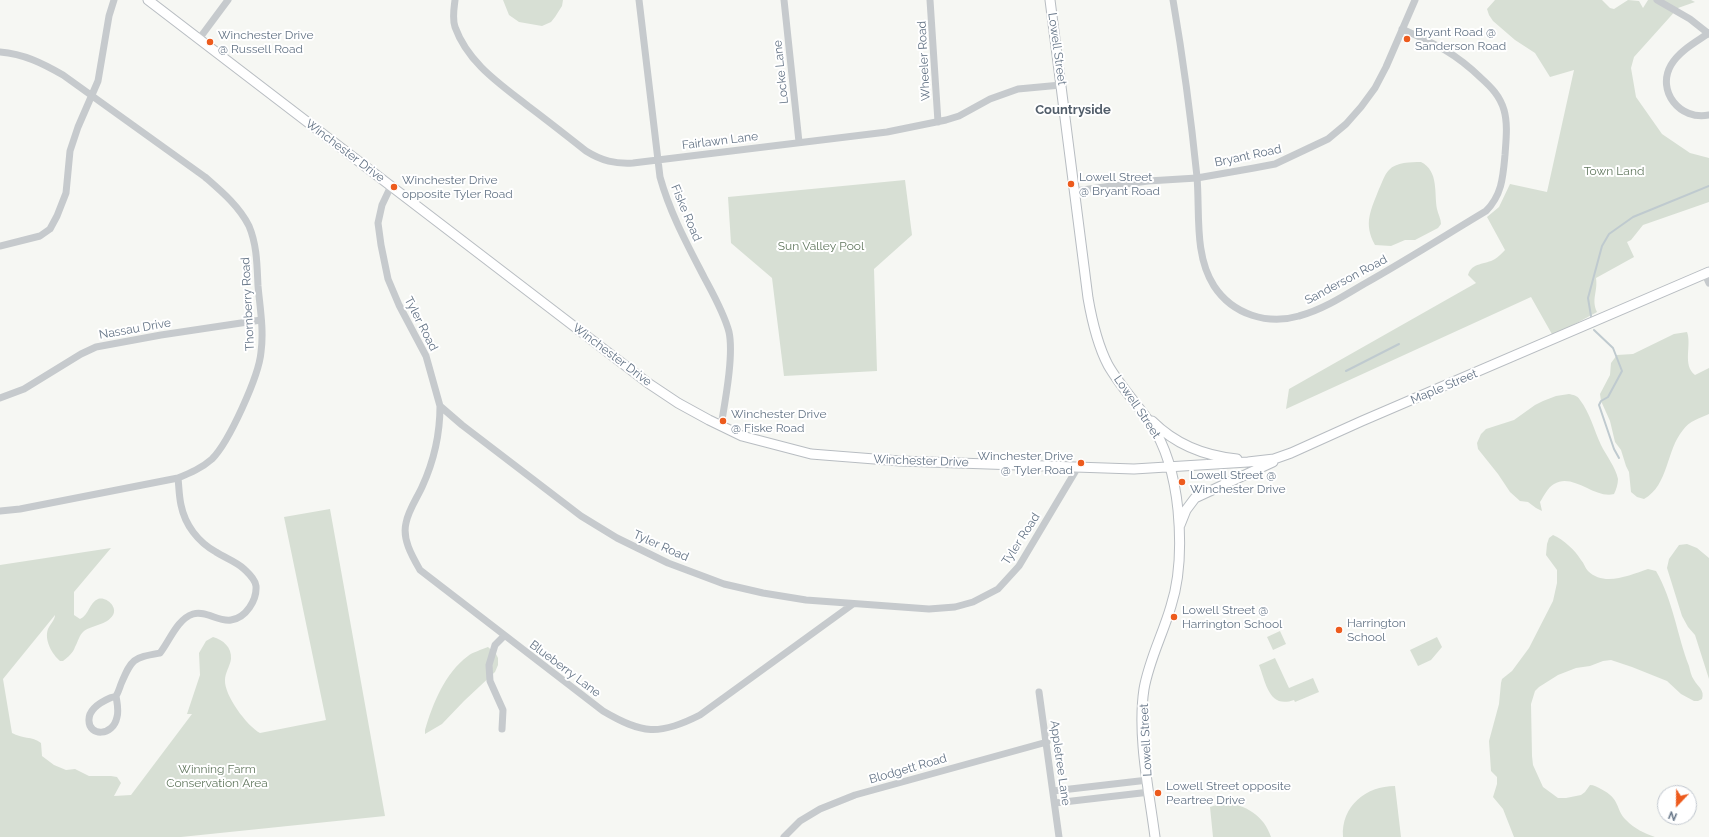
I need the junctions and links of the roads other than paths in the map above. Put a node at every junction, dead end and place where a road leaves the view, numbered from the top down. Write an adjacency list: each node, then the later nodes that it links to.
1 (114, 0): 17 (street)
2 (148, 0): 14 (main road, Winchester Drive)
3 (228, 0): 14 (street)
4 (455, 0): 21 (street, Fairlawn Lane)
5 (639, 0): 21 (street, Fiske Road)
6 (784, 0): 20 (street, Locke Lane)
7 (930, 0): 19 (street, Wheeler Road)
8 (1050, 0): 16 (main road, Lowell Street)
9 (1173, 0): 22 (street, Sanderson Road)
10 (1415, 0): 12 (street, Bryant Road)
11 (1657, 0): 13 (street)
12 (1402, 29): 22 (street, Bryant Road); 22 (street, Sanderson Road)
13 (1709, 33): 18 (street)
14 (199, 39): 23 (main road, Winchester Drive)
15 (0, 52): 17 (street, Thornberry Road)
16 (1061, 85): 19 (street, Fairlawn Lane); 24 (main road, Lowell Street)
17 (92, 96): 25 (street); 28 (street, Thornberry Road)
18 (1709, 115)
19 (938, 122): 20 (street, Fairlawn Lane)
20 (799, 142): 21 (street, Fairlawn Lane)
21 (658, 160): 32 (street, Fiske Road)
22 (1197, 178): 24 (street, Bryant Road)
23 (391, 186): 31 (street, Tyler Road); 32 (main road, Winchester Drive)
24 (1075, 191): 29 (main road, Lowell Street)
25 (0, 246)
26 (1707, 273): 27 (street); 33 (main road, Maple Street)
27 (1709, 283)
28 (261, 320): 30 (street, Nassau Drive); 37 (street, Thornberry Road)
29 (1129, 395): 34 (main road); 36 (main road, Lowell Street)
30 (0, 398)
31 (440, 406): 40 (street, Tyler Road); 41 (street, Blueberry Lane)
32 (721, 426): 35 (main road, Winchester Drive)
33 (1283, 456): 34 (main road, Maple Street); 39 (main road)
34 (1265, 460): 36 (main road, Maple Street)
35 (1078, 467): 36 (main road, Winchester Drive); 40 (street, Tyler Road)
36 (1170, 468): 39 (main road, Lowell Street)
37 (178, 478): 38 (street, Thornberry Road); 43 (street)
38 (0, 511)
39 (1180, 526): 46 (main road, Lowell Street)
40 (853, 604): 41 (street, Blueberry Lane)
41 (504, 636): 44 (street)
42 (1039, 692): 45 (street, Appletree Lane)
43 (116, 696): 43 (street)
44 (502, 729)
45 (1047, 742): 47 (street, Appletree Lane); 50 (street, Blodgett Road)
46 (1148, 780): 47 (street); 48 (main road, Lowell Street)
47 (1053, 791): 49 (street, Appletree Lane)
48 (1150, 792): 49 (street); 52 (main road, Lowell Street)
49 (1055, 803): 51 (street, Appletree Lane)
50 (784, 837)
51 (1059, 837)
52 (1155, 837)

